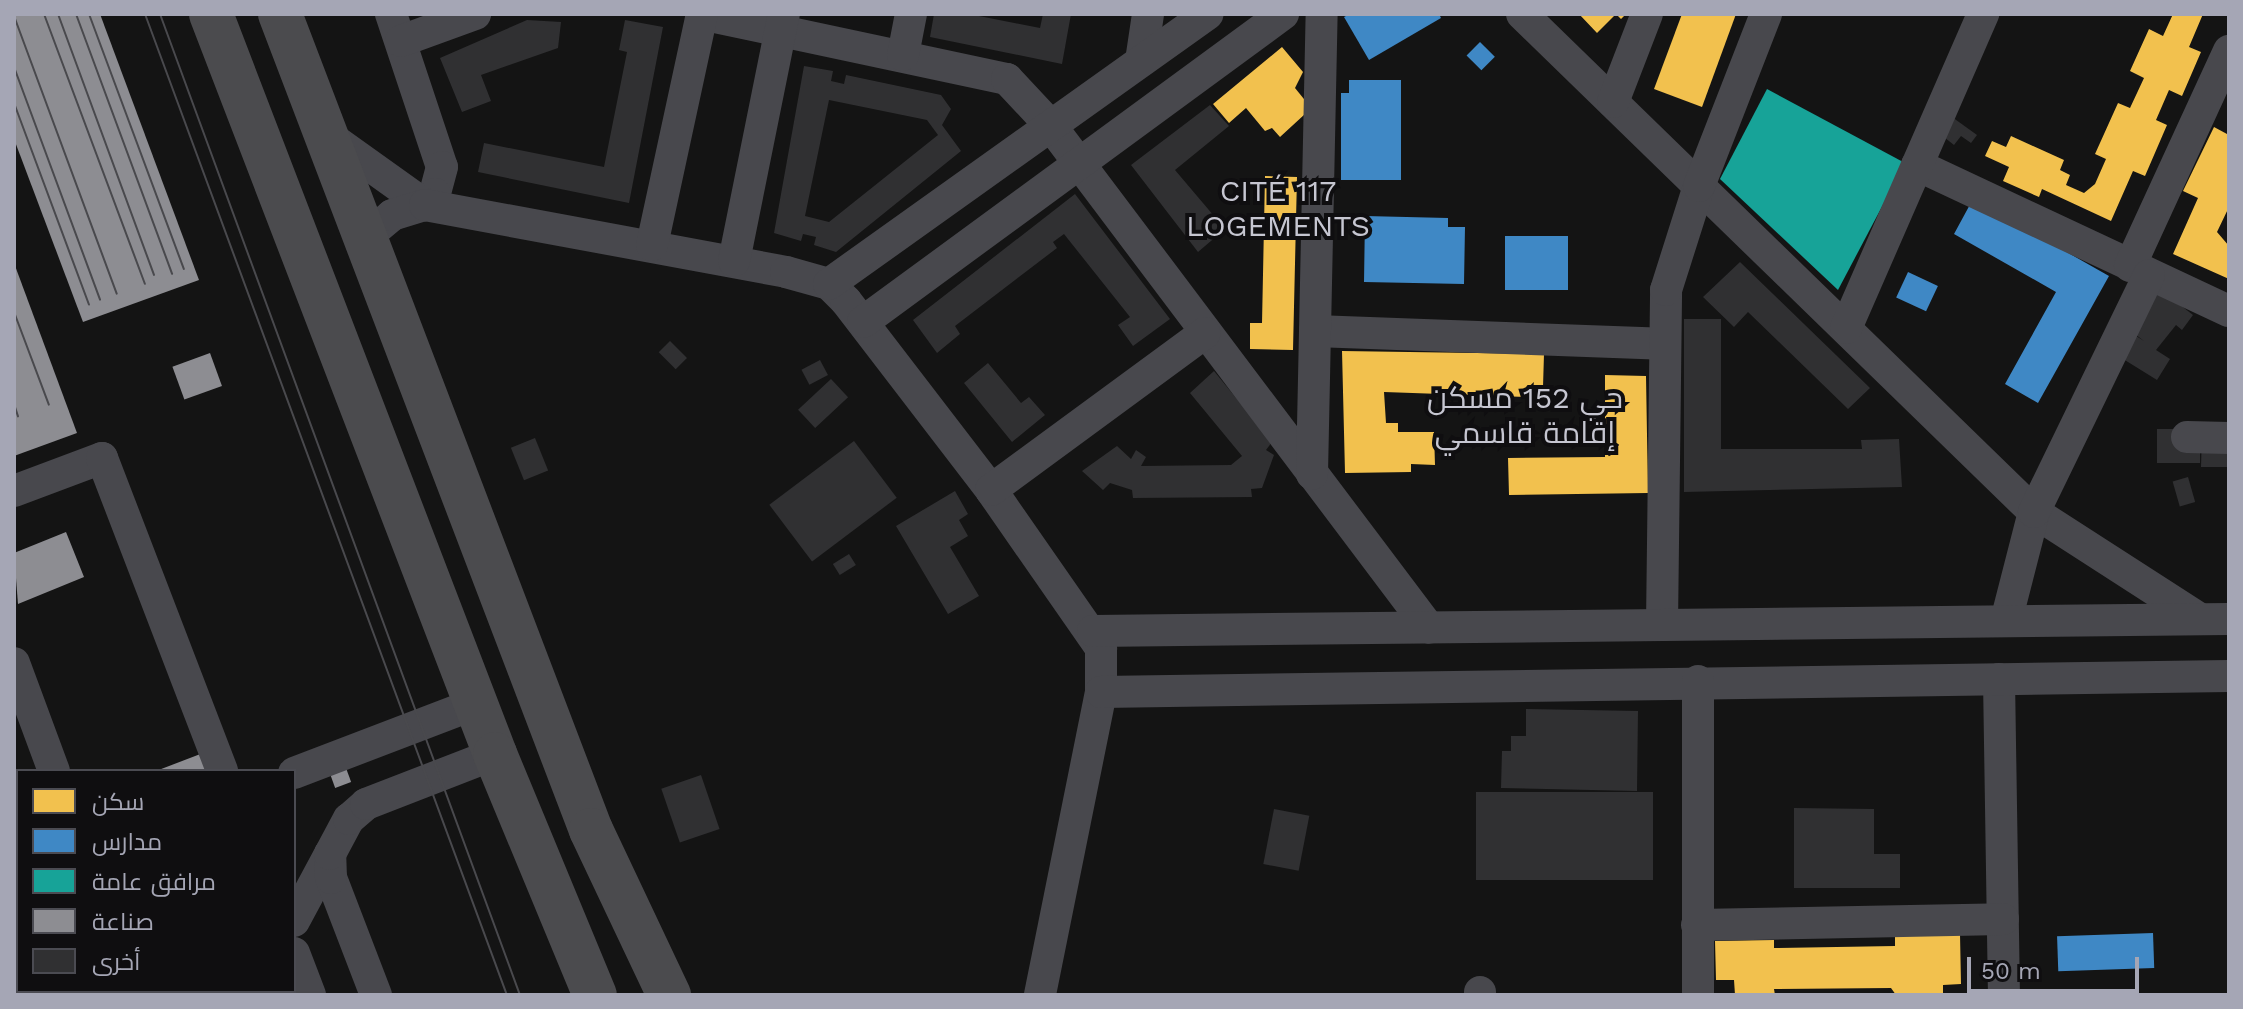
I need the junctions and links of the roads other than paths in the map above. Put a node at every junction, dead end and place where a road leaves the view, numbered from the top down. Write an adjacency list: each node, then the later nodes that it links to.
1 (211, 14): 53 (highway)
2 (280, 14): 21 (highway)
3 (475, 14): 15 (street)
4 (702, 14): 14 (street); 27 (street)
5 (911, 14): 17 (street)
6 (1148, 14): 18 (street)
7 (1207, 14): 18 (street)
8 (1283, 14): 22 (street)
9 (1322, 14): 34 (street)
10 (1522, 14): 19 (street)
11 (1647, 14): 19 (street)
12 (1766, 14): 24 (street)
13 (1983, 14): 23 (street)
14 (783, 22): 17 (street); 28 (street)
15 (396, 28): 25 (street)
16 (2229, 51): 29 (street)
17 (903, 55): 20 (street)
18 (1141, 61): 20 (street)
19 (1613, 102): 24 (street)
20 (1051, 126): 22 (street); 30 (street)
21 (330, 137): 25 (street); 26 (highway)
22 (1076, 162): 32 (street); 35 (street)
23 (1917, 165): 29 (street); 33 (street)
24 (1699, 186): 33 (street); 36 (street)
25 (425, 205): 26 (street); 27 (street)
26 (366, 237): 64 (highway)
27 (652, 245): 28 (street)
28 (734, 261): 30 (street)
29 (2140, 270): 31 (street); 42 (street)
30 (829, 284): 32 (street)
31 (2229, 311)
32 (863, 322): 40 (street)
33 (1846, 328): 42 (street)
34 (1315, 331): 36 (street); 39 (street)
35 (1205, 333): 39 (street); 40 (street)
36 (1662, 344): 45 (street)
37 (2187, 437): 38 (street)
38 (2229, 438)
39 (1312, 474): 46 (street)
40 (991, 490): 47 (street)
41 (14, 491): 56 (street)
42 (2034, 512): 43 (street); 44 (street)
43 (2215, 619): 44 (street)
44 (2006, 621): 45 (street)
45 (1662, 625): 46 (street)
46 (1429, 628): 47 (street)
47 (1093, 631): 52 (street)
48 (14, 663): 55 (street)
49 (2229, 676): 50 (street)
50 (1999, 679): 51 (street); 60 (street)
51 (1698, 681): 52 (street); 61 (street)
52 (1101, 692): 65 (street)
53 (475, 704): 54 (highway); 57 (street)
54 (495, 754): 58 (street); 63 (highway)
55 (53, 769)
56 (221, 769)
57 (296, 772)
58 (330, 854): 59 (street); 62 (street)
59 (296, 917)
60 (2003, 919): 61 (street); 67 (street)
61 (1697, 925): 66 (street)
62 (376, 995)
63 (595, 995)
64 (669, 995)
65 (1042, 995)
66 (1698, 995)
67 (2004, 995)

